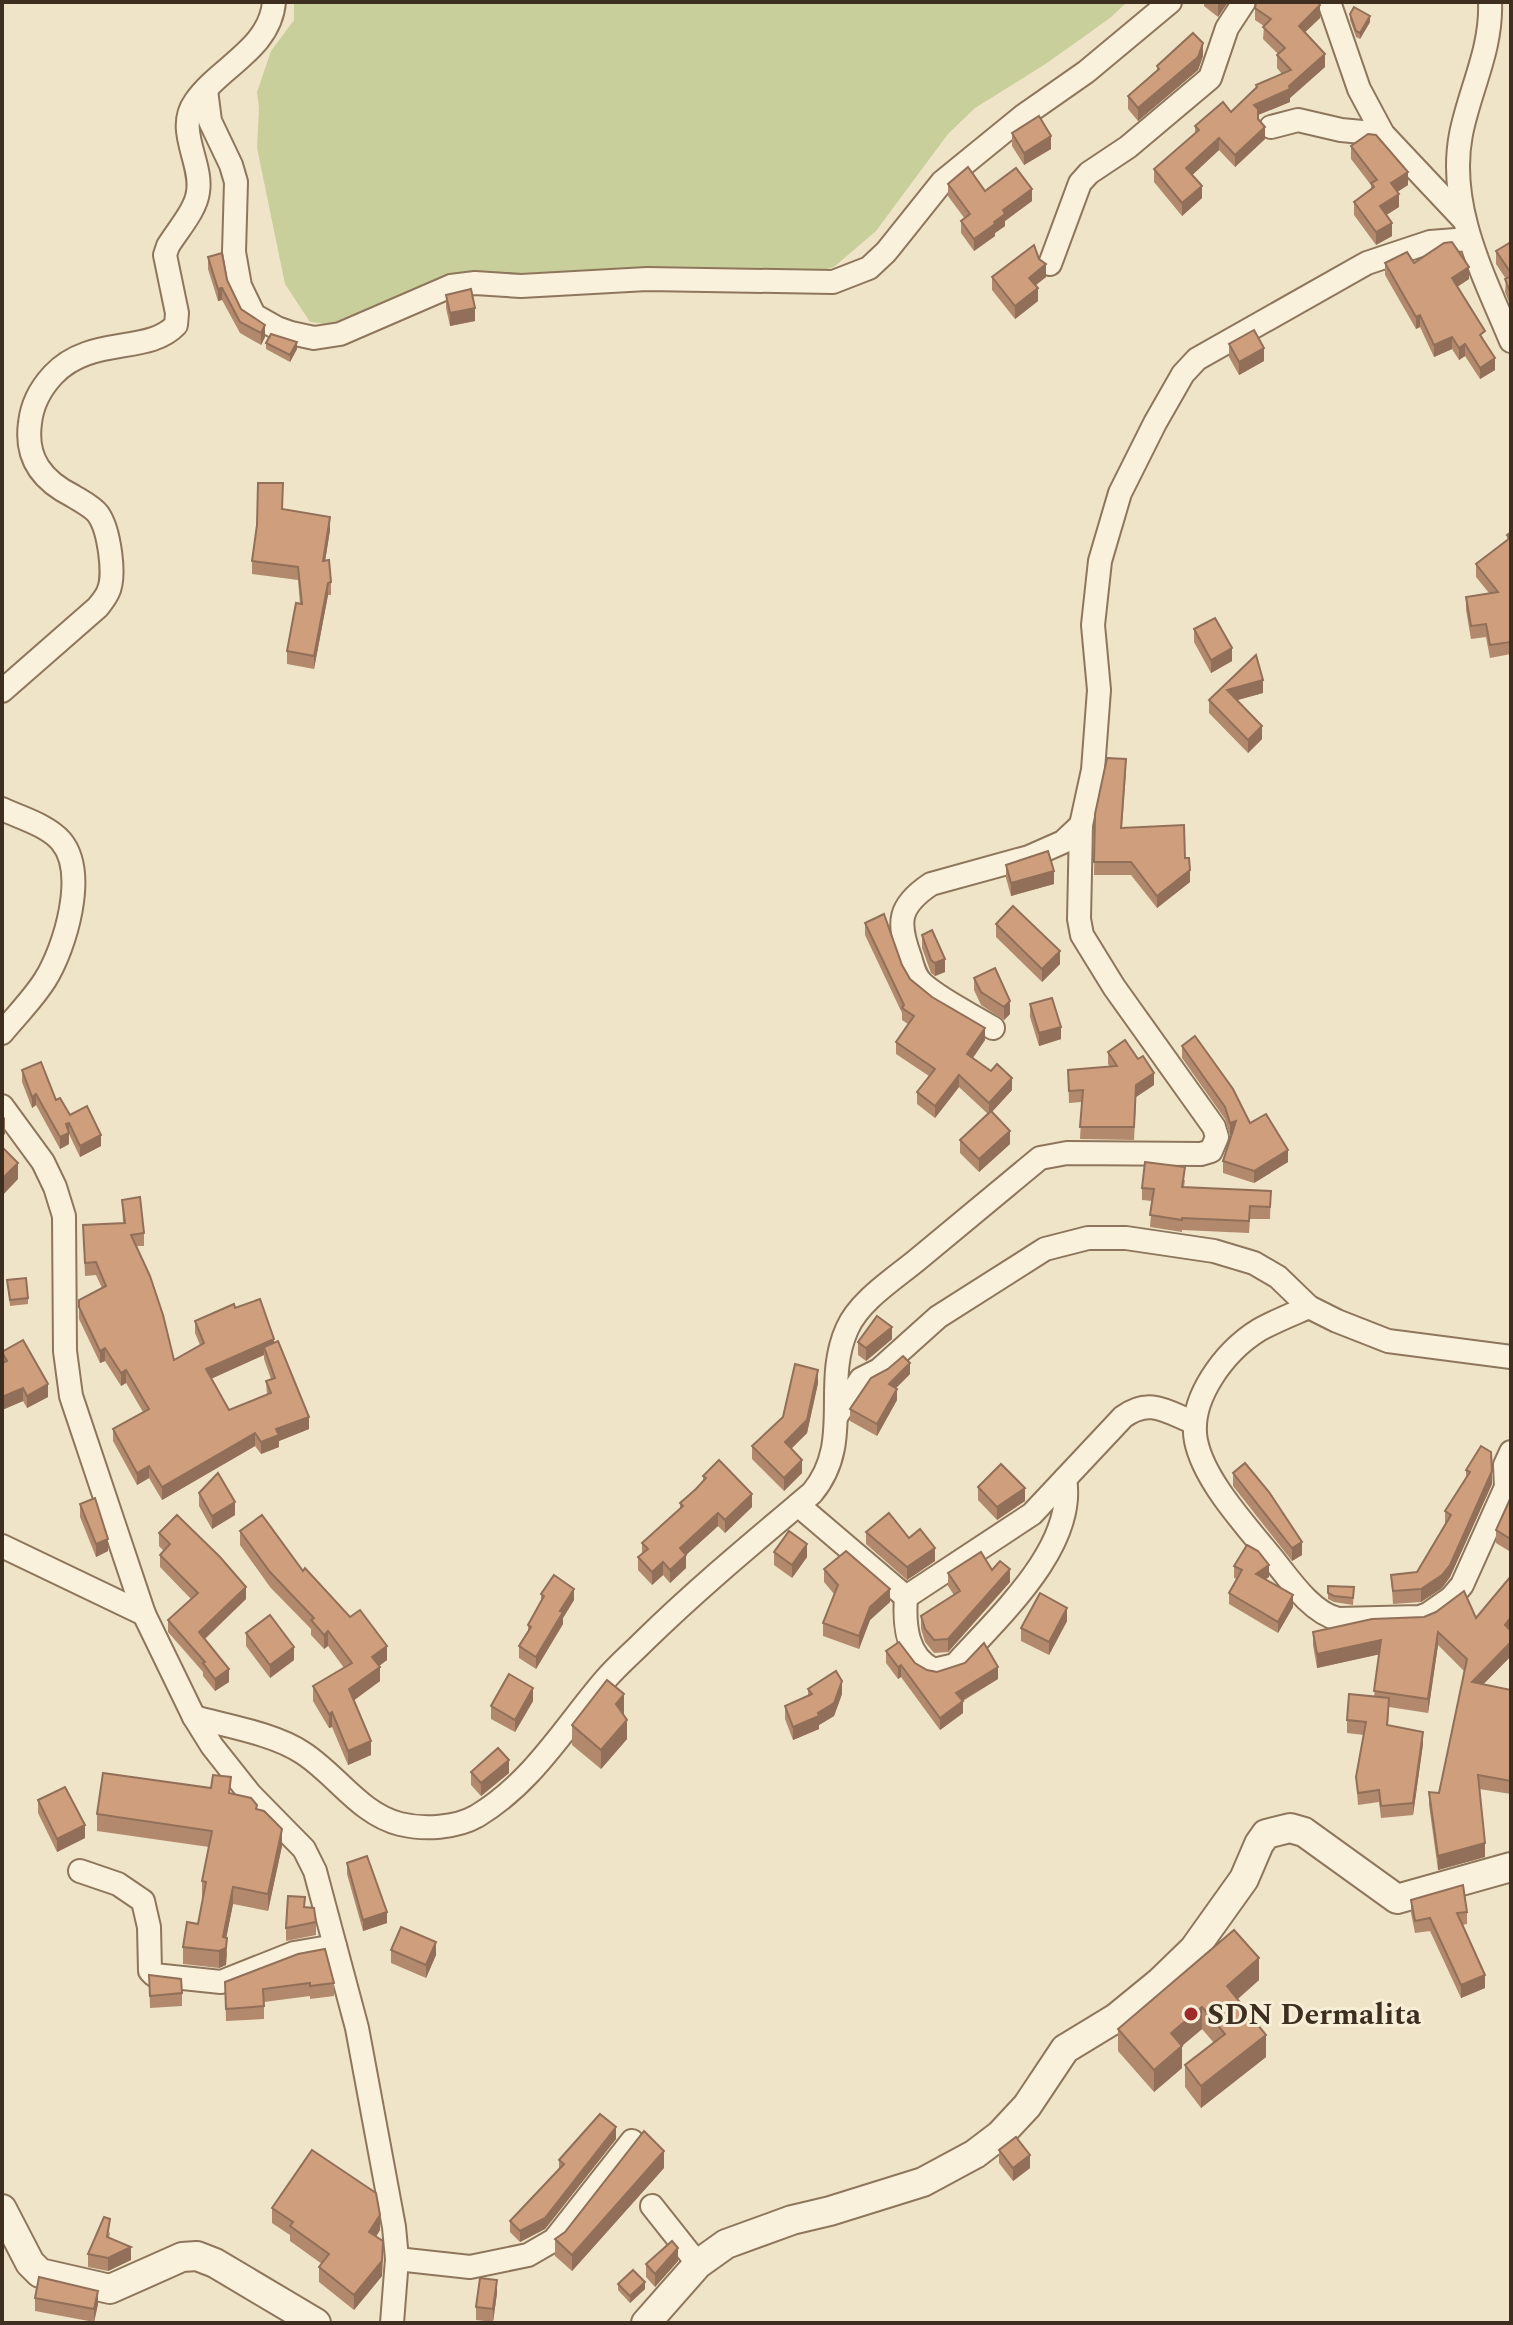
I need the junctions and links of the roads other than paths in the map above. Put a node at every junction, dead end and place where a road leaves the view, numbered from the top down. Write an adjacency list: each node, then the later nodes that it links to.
1 (274, 2): 6 (street)
2 (1170, 2): 6 (street)
3 (1244, 2): 10 (street)
4 (1329, 2): 8 (street)
5 (1490, 2): 9 (street)
6 (206, 90): 12 (street)
7 (1271, 127): 8 (street)
8 (1383, 134): 9 (street)
9 (1466, 230): 11 (street); 14 (street)
10 (1050, 264)
11 (1511, 341)
12 (2, 691)
13 (2, 809): 16 (street)
14 (1081, 825): 15 (street); 20 (street)
15 (993, 1028)
16 (2, 1033)
17 (2, 1106): 27 (street)
18 (1309, 1307): 19 (street); 20 (street); 21 (street)
19 (1511, 1357)
20 (836, 1417): 24 (street)
21 (1195, 1423): 22 (street); 23 (street)
22 (1511, 1452)
23 (1065, 1479): 26 (street); 26 (street)
24 (798, 1505): 26 (street); 28 (street)
25 (2, 1546): 27 (street)
26 (906, 1597)
27 (144, 1614): 28 (street)
28 (194, 1717): 31 (street)
29 (1511, 1867): 36 (street)
30 (80, 1871): 31 (street)
31 (335, 1946): 35 (street)
32 (632, 2141): 35 (street)
33 (652, 2206): 36 (street)
34 (2, 2209): 37 (street)
35 (397, 2259): 38 (street)
36 (698, 2264): 39 (street)
37 (316, 2323)
38 (392, 2323)
39 (646, 2323)

